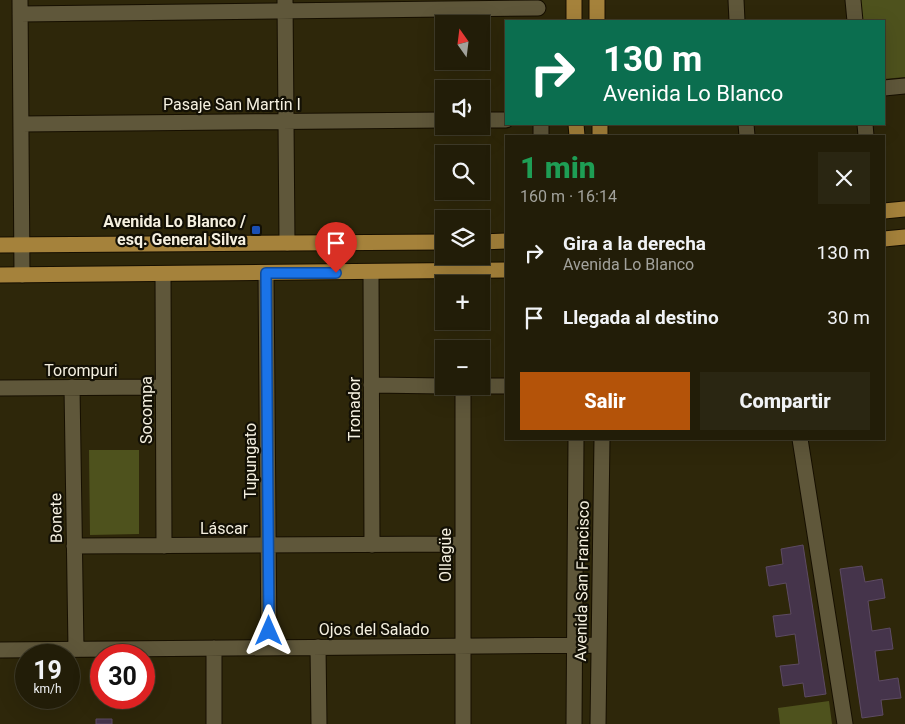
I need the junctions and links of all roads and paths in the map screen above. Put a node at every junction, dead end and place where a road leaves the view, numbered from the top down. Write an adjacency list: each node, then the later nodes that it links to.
1 (574, 0): 8 (main road)
2 (597, 0): 9 (main road)
3 (736, 0): 10 (street)
4 (853, 0): 11 (street)
5 (285, 5): 6 (street); 7 (street); 17 (street)
6 (20, 7): 18 (street)
7 (538, 10)
8 (574, 20)
9 (598, 20)
10 (738, 20)
11 (855, 20)
12 (905, 86): 13 (street)
13 (885, 88)
14 (435, 120): 17 (street, Pasaje San Martín I)
15 (490, 120): 16 (street)
16 (505, 120)
17 (286, 121): 18 (street, Pasaje San Martín I); 26 (street)
18 (21, 124): 27 (street)
19 (905, 209): 20 (main road)
20 (885, 211)
21 (905, 237): 22 (main road)
22 (885, 239)
23 (505, 241): 25 (main road)
24 (435, 242): 26 (main road)
25 (490, 242)
26 (287, 243): 27 (main road)
27 (22, 245): 28 (main road); 34 (street)
28 (0, 246)
29 (505, 270): 30 (main road)
30 (371, 272): 31 (main road); 35 (street, Tronador)
31 (266, 273): 32 (main road); 47 (street, Tupungato)
32 (163, 274): 34 (main road); 40 (street, Socompa)
33 (0, 275): 34 (main road)
34 (22, 275)
35 (371, 385): 36 (street); 48 (street, Tronador)
36 (435, 386)
37 (490, 386): 38 (street)
38 (505, 386)
39 (72, 387): 40 (street, Torompuri); 41 (street, Torompuri); 49 (street, Bonete)
40 (163, 387): 50 (street, Socompa)
41 (0, 388)
42 (463, 395): 46 (street, Ollagüe)
43 (576, 440): 52 (street, Avenida San Francisco)
44 (602, 440): 53 (street, Avenida San Francisco)
45 (800, 440): 66 (street)
46 (463, 544): 48 (street, Láscar); 54 (street, Ollagüe)
47 (268, 545): 48 (street, Láscar); 50 (street, Láscar); 57 (street, Tupungato)
48 (372, 545)
49 (74, 546): 50 (street, Láscar); 51 (street, Bonete)
50 (164, 546)
51 (76, 644)
52 (575, 645): 53 (street, Ojos del Salado); 54 (street, Ojos del Salado); 64 (street, Avenida San Francisco)
53 (599, 645): 65 (street, Avenida San Francisco)
54 (463, 646): 55 (street, Ojos del Salado); 63 (street, Ollagüe)
55 (318, 647): 57 (street, Ojos del Salado); 62 (street)
56 (214, 648): 57 (street, Ojos del Salado); 58 (street, Ojos del Salado); 61 (street)
57 (269, 648)
58 (80, 649)
59 (0, 650): 60 (street, Ojos del Salado)
60 (15, 650)
61 (214, 724)
62 (318, 724)
63 (463, 724)
64 (574, 724)
65 (598, 724)
66 (844, 724)

